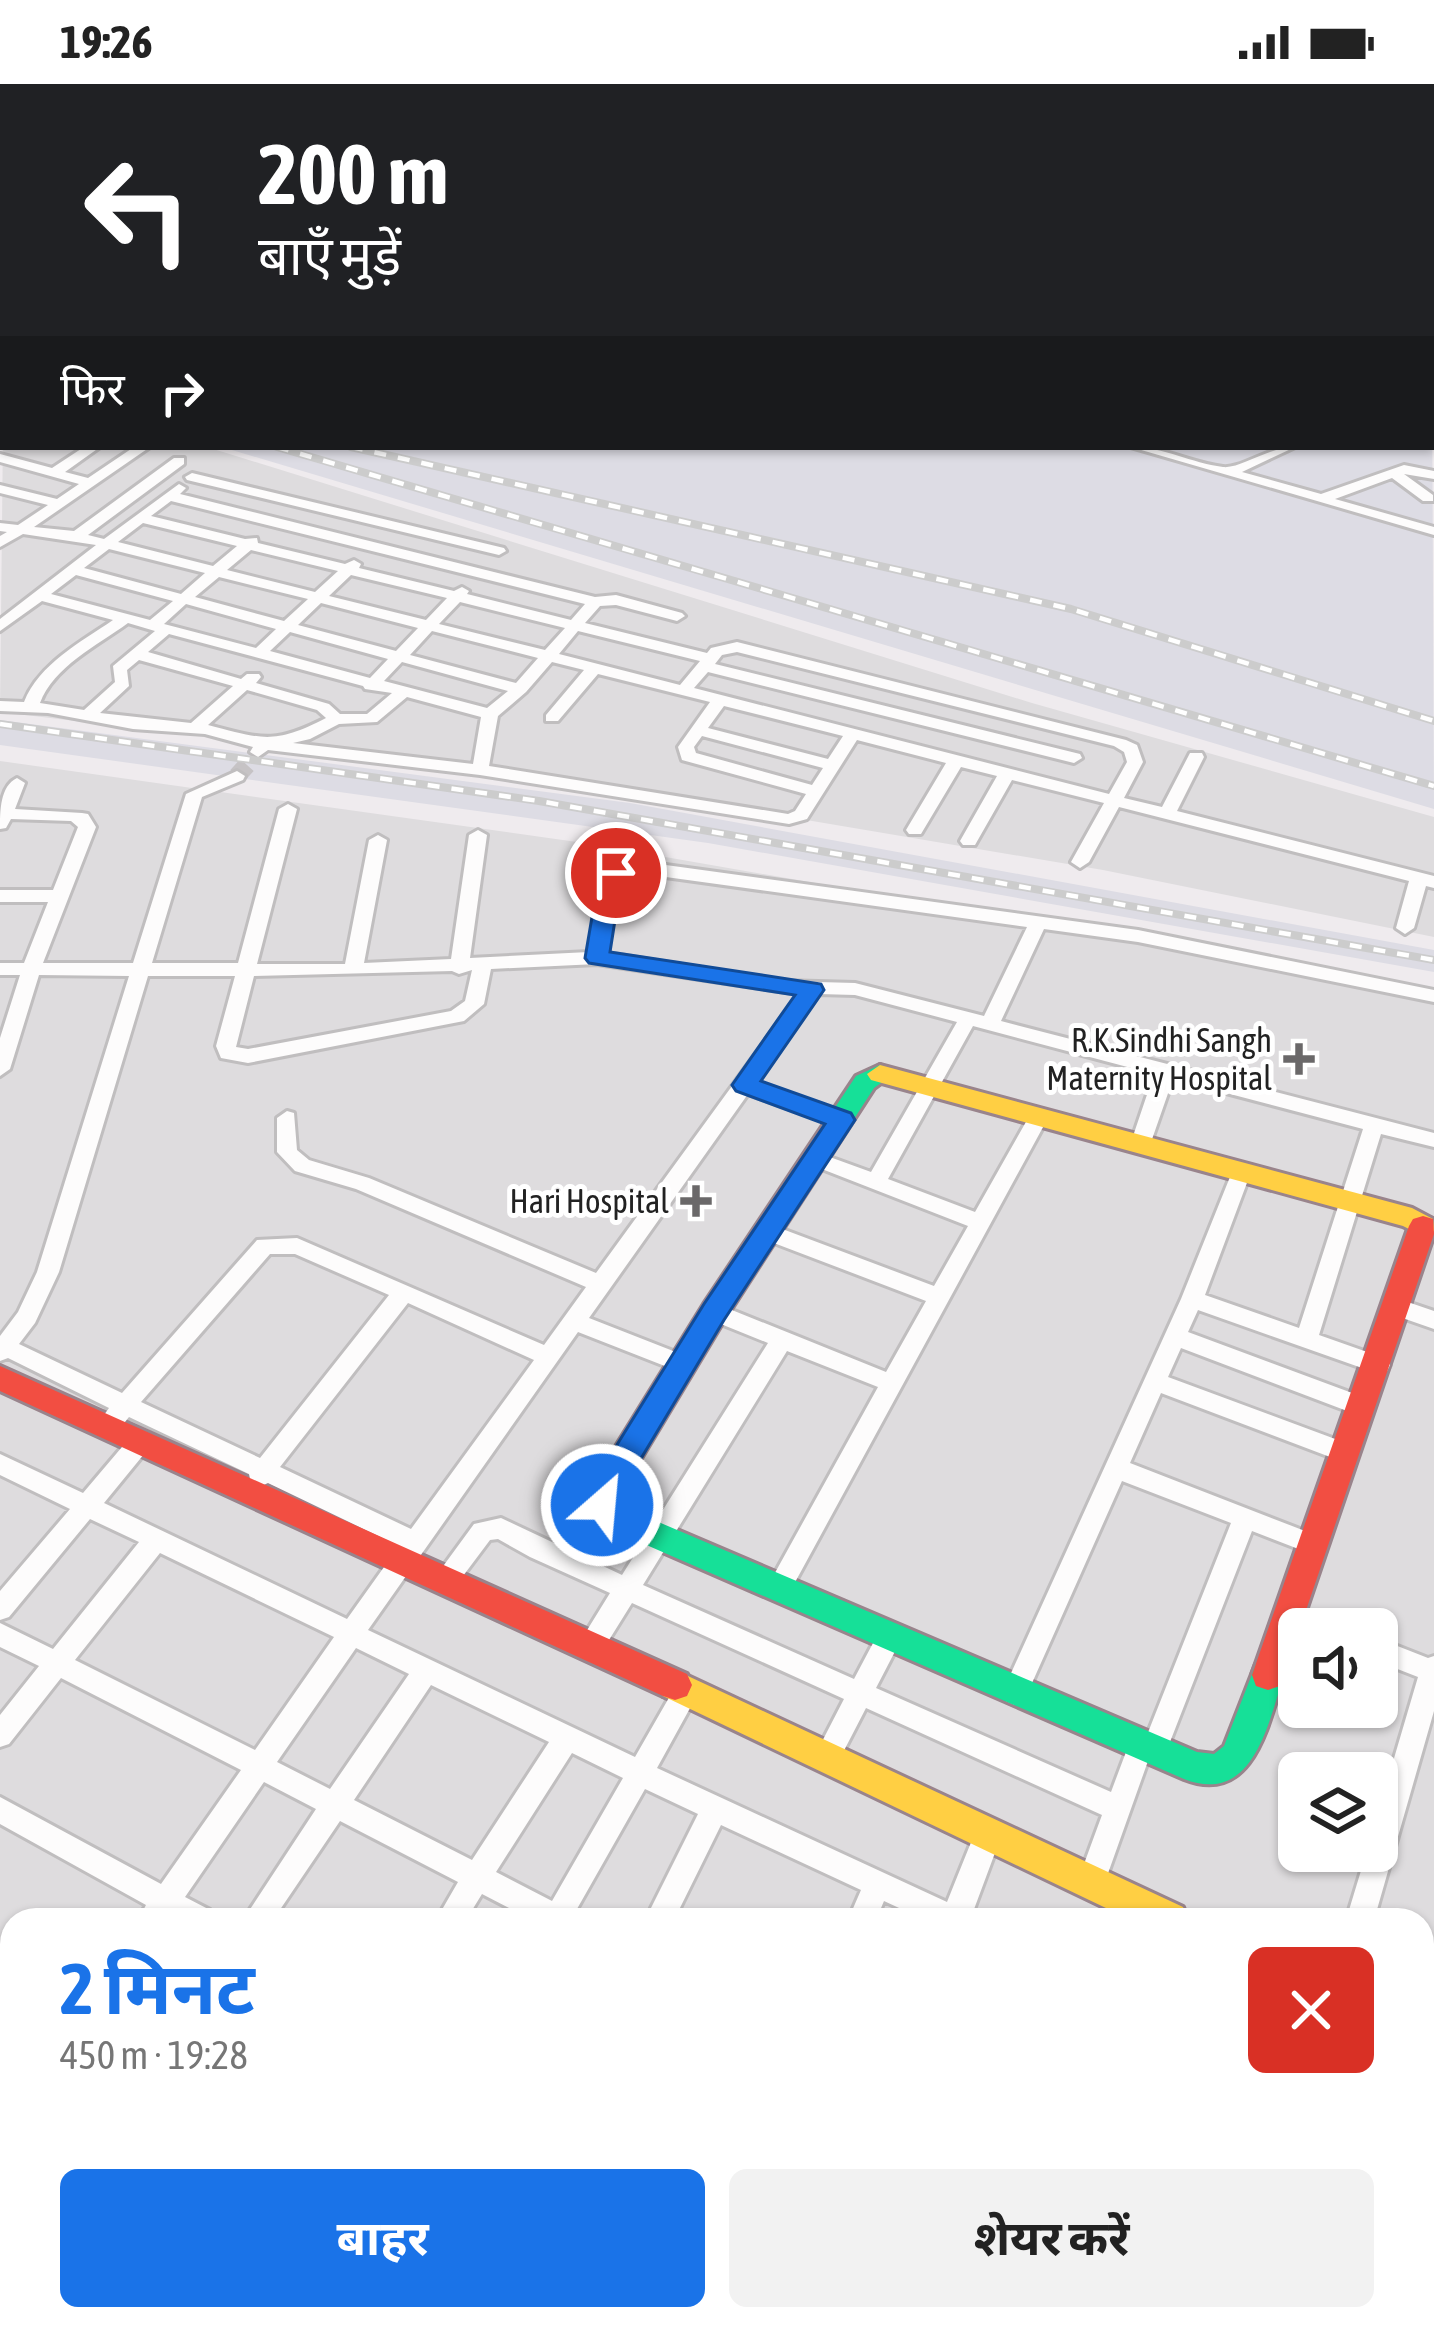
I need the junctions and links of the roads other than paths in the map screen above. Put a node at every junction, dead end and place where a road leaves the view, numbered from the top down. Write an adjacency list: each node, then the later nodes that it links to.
1 (88, 450): 8 (street)
2 (138, 450): 11 (street)
3 (1148, 450): 9 (street)
4 (1281, 450): 9 (street)
5 (4, 459): 8 (street)
6 (179, 461): 23 (street)
7 (1394, 472): 10 (street); 14 (street); 15 (street)
8 (54, 473): 11 (street)
9 (1228, 473): 15 (street)
10 (1434, 475)
11 (91, 483): 17 (street)
12 (0, 489): 17 (street)
13 (169, 496): 16 (street); 18 (street); 19 (street)
14 (1428, 497)
15 (1321, 499): 22 (street)
16 (299, 503): 19 (street); 28 (street)
17 (62, 504): 21 (street)
18 (141, 518): 25 (street); 26 (street)
19 (274, 523): 26 (street); 27 (street)
20 (0, 527): 21 (street)
21 (24, 527): 23 (street); 24 (street)
22 (1434, 531)
23 (76, 536): 25 (street)
24 (0, 543)
25 (107, 544): 30 (street); 31 (street)
26 (248, 545): 29 (street); 31 (street)
27 (372, 547): 29 (street); 32 (street)
28 (499, 551)
29 (350, 569): 34 (street); 36 (street)
30 (75, 570): 33 (street); 35 (street)
31 (215, 573): 35 (street); 36 (street)
32 (479, 573): 34 (street); 37 (street)
33 (40, 596): 39 (street); 41 (street)
34 (458, 596): 43 (street); 46 (street)
35 (183, 599): 44 (street); 45 (street)
36 (318, 600): 44 (street); 46 (street)
37 (596, 602): 40 (street); 43 (street)
38 (0, 606): 39 (street)
39 (19, 612): 42 (street)
40 (677, 616)
41 (124, 619): 45 (street); 60 (street)
42 (0, 626)
43 (574, 626): 50 (street); 51 (street)
44 (288, 627): 48 (street); 49 (street)
45 (159, 628): 47 (street); 48 (street)
46 (428, 628): 49 (street); 50 (street)
47 (137, 654): 53 (street); 62 (street)
48 (266, 657): 53 (street); 54 (street)
49 (400, 657): 54 (street); 55 (street)
50 (547, 658): 52 (street); 55 (street)
51 (708, 662): 56 (street); 67 (street); 70 (street)
52 (593, 670): 56 (street); 63 (street)
53 (245, 684): 64 (street); 65 (street)
54 (371, 686): 57 (street)
55 (520, 689): 61 (street)
56 (682, 693): 58 (street)
57 (401, 694): 61 (street); 64 (street)
58 (719, 702): 66 (street); 68 (street)
59 (0, 706): 60 (street)
60 (32, 707): 62 (street)
61 (490, 714): 74 (street)
62 (88, 715): 65 (street)
63 (552, 718)
64 (336, 719): 71 (street)
65 (195, 728): 71 (street)
66 (698, 730): 73 (street); 78 (street)
67 (1087, 734): 70 (street); 79 (street)
68 (851, 736): 72 (street); 73 (street)
69 (1196, 757): 81 (street)
70 (1074, 758): 77 (street)
71 (251, 760): 74 (street); 99 (street)
72 (955, 762): 75 (street); 83 (street)
73 (832, 765): 78 (street)
74 (480, 770): 78 (street)
75 (1006, 775): 77 (street); 86 (street)
76 (17, 783): 82 (street)
77 (1057, 788): 79 (street)
78 (815, 790)
79 (1116, 802): 81 (street); 87 (street)
80 (288, 809): 98 (street)
81 (1166, 815): 88 (street)
82 (2, 819): 90 (street)
83 (915, 830)
84 (478, 835): 95 (street)
85 (378, 840): 100 (street)
86 (969, 842)
87 (1080, 862)
88 (1426, 880): 92 (street)
89 (0, 896): 90 (street)
90 (58, 896): 97 (street)
91 (1038, 922): 93 (street); 102 (street); 104 (street)
92 (1405, 928)
93 (597, 958): 94 (street); 101 (street)
94 (482, 966): 95 (street); 98 (street)
95 (459, 968): 100 (street)
96 (0, 969): 97 (street)
97 (34, 969): 99 (street); 105 (street)
98 (246, 969): 99 (street); 100 (street)
99 (142, 970): 132 (street)
100 (353, 970)
101 (812, 990): 103 (street); 107 (street)
102 (1434, 996)
103 (968, 1019): 104 (street); 108 (street)
104 (990, 1024): 106 (street)
105 (0, 1069)
106 (1166, 1069): 112 (street); 114 (street)
107 (745, 1085): 111 (street); 121 (street)
108 (932, 1088): 110 (street); 111 (street); 117 (street)
109 (287, 1118): 121 (street)
110 (1038, 1118): 114 (street); 119 (street)
111 (842, 1120): 115 (street)
112 (1375, 1125): 113 (street); 118 (street)
113 (1434, 1140)
114 (1140, 1145): 116 (street)
115 (816, 1159): 117 (street); 120 (street)
116 (1241, 1172): 118 (street); 124 (street)
117 (876, 1182): 119 (street)
118 (1354, 1202): 125 (street); 131 (street)
119 (979, 1222): 123 (street)
120 (769, 1232): 123 (street); 126 (street)
121 (603, 1285): 128 (street)
122 (404, 1292): 133 (street); 140 (street); 145 (street)
123 (938, 1297): 138 (street)
124 (1192, 1299): 129 (street); 131 (street)
125 (1400, 1308): 127 (street); 135 (street)
126 (714, 1312): 130 (street); 134 (street)
127 (1434, 1321)
128 (576, 1322): 133 (street); 134 (street)
129 (1174, 1336): 137 (street); 139 (street)
130 (782, 1339): 138 (street); 148 (street)
131 (1307, 1340): 135 (street)
132 (3, 1349): 140 (street)
133 (550, 1357): 151 (street)
134 (683, 1364): 148 (street)
135 (1379, 1365): 139 (street)
136 (0, 1378): 140 (street)
137 (1154, 1381): 142 (street); 144 (street)
138 (891, 1383): 154 (street)
139 (1363, 1407): 142 (street)
140 (117, 1416): 141 (street); 145 (street)
141 (141, 1441): 145 (street); 146 (street)
142 (1346, 1454): 150 (street)
143 (0, 1464): 146 (street)
144 (1116, 1468): 147 (street); 168 (street)
145 (256, 1481): 151 (street)
146 (86, 1508): 149 (street); 156 (street)
147 (1245, 1519): 150 (street); 171 (street)
148 (659, 1539): 153 (street); 154 (street)
149 (155, 1540): 157 (street); 163 (street)
150 (1314, 1545): 155 (street)
151 (409, 1551): 152 (street); 157 (street)
152 (446, 1580): 153 (street); 161 (street)
153 (628, 1588): 161 (street); 167 (street)
154 (778, 1588): 159 (street)
155 (1292, 1608)
156 (0, 1609)
157 (352, 1633): 164 (street); 173 (street)
158 (0, 1634): 163 (street)
159 (890, 1636): 167 (street); 168 (street)
160 (1278, 1646): 171 (street)
161 (590, 1648): 166 (street)
162 (1398, 1657): 165 (street)
163 (58, 1663): 169 (street); 173 (street)
164 (427, 1670): 170 (street); 175 (street)
165 (1434, 1670): 194 (street)
166 (687, 1690): 172 (street); 174 (street)
167 (860, 1693): 172 (street); 177 (street)
168 (1015, 1693): 171 (street)
169 (0, 1735)
170 (567, 1738): 174 (street); 180 (street)
171 (1148, 1748): 177 (street)
172 (827, 1757): 179 (street)
173 (259, 1766): 175 (street); 184 (street)
174 (640, 1773): 176 (street); 188 (street)
175 (335, 1805): 180 (street); 185 (street)
176 (716, 1809): 182 (street); 189 (street)
177 (1119, 1809): 181 (street)
178 (0, 1810): 183 (street)
179 (988, 1834): 181 (street); 192 (street)
180 (476, 1877): 186 (street); 187 (street)
181 (1091, 1882): 193 (street)
182 (878, 1884): 190 (street); 191 (street)
183 (154, 1908)
184 (161, 1908)
185 (265, 1908)
186 (457, 1908)
187 (537, 1908)
188 (564, 1908)
189 (664, 1908)
190 (867, 1908)
191 (929, 1908)
192 (960, 1908)
193 (1146, 1908)
194 (1364, 1908)

